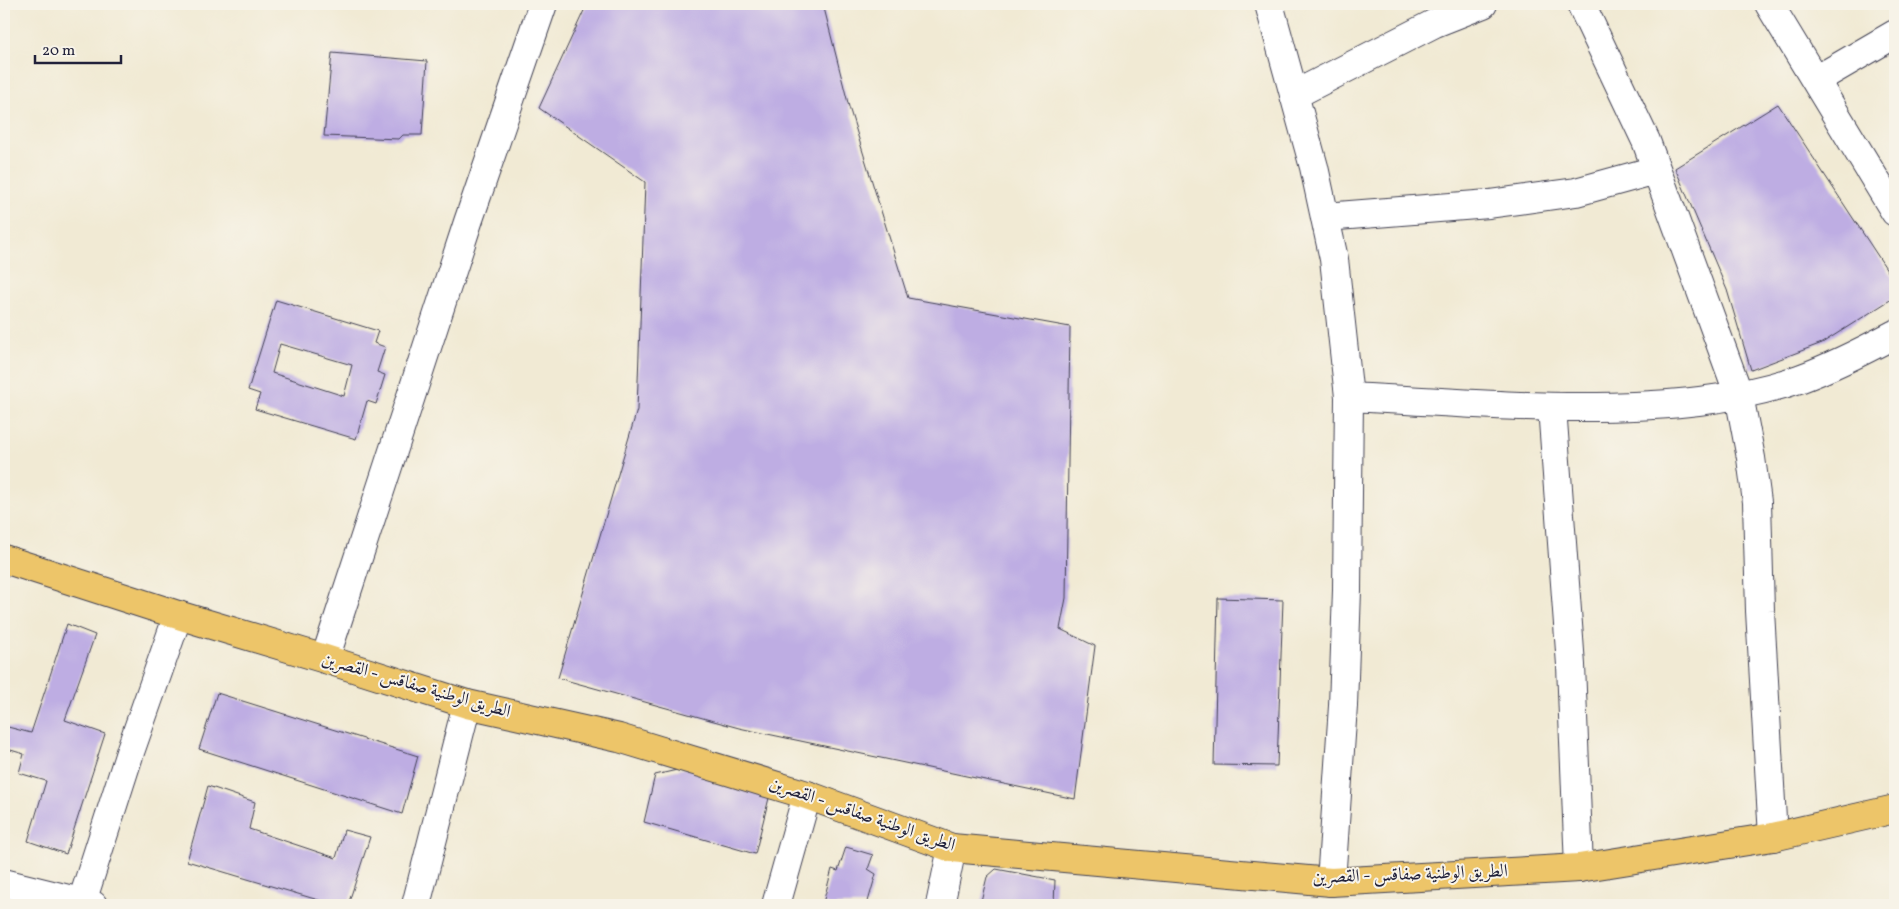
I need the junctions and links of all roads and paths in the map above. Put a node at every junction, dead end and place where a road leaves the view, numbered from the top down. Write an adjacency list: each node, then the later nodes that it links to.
1 (543, 4): 18 (street)
2 (1269, 4): 8 (street)
3 (1483, 4): 8 (street)
4 (1581, 4): 9 (street)
5 (1769, 4): 7 (street)
6 (1895, 34): 7 (street)
7 (1816, 80): 10 (street)
8 (1294, 95): 11 (street)
9 (1656, 170): 11 (street); 13 (street)
10 (1895, 212)
11 (1324, 217): 14 (street)
12 (1895, 334): 13 (street)
13 (1739, 395): 15 (street); 22 (street)
14 (1349, 397): 15 (street); 25 (street)
15 (1552, 407): 24 (street)
16 (4, 559): 17 (main road, الطريق الوطنية صفاقس - القصرين)
17 (178, 616): 18 (main road, الطريق الوطنية صفاقس - القصرين); 27 (street)
18 (325, 659): 19 (main road, الطريق الوطنية صفاقس - القصرين)
19 (467, 704): 20 (main road, الطريق الوطنية صفاقس - القصرين); 28 (street)
20 (807, 795): 23 (main road, الطريق الوطنية صفاقس - القصرين); 29 (street)
21 (1895, 809): 22 (main road, الطريق الوطنية صفاقس - القصرين)
22 (1773, 837): 24 (main road, الطريق الوطنية صفاقس - القصرين)
23 (952, 848): 25 (main road, الطريق الوطنية صفاقس - القصرين); 30 (street)
24 (1579, 868): 25 (main road, الطريق الوطنية صفاقس - القصرين)
25 (1331, 882)
26 (4, 883): 27 (street)
27 (85, 904)
28 (416, 905)
29 (776, 905)
30 (940, 905)

